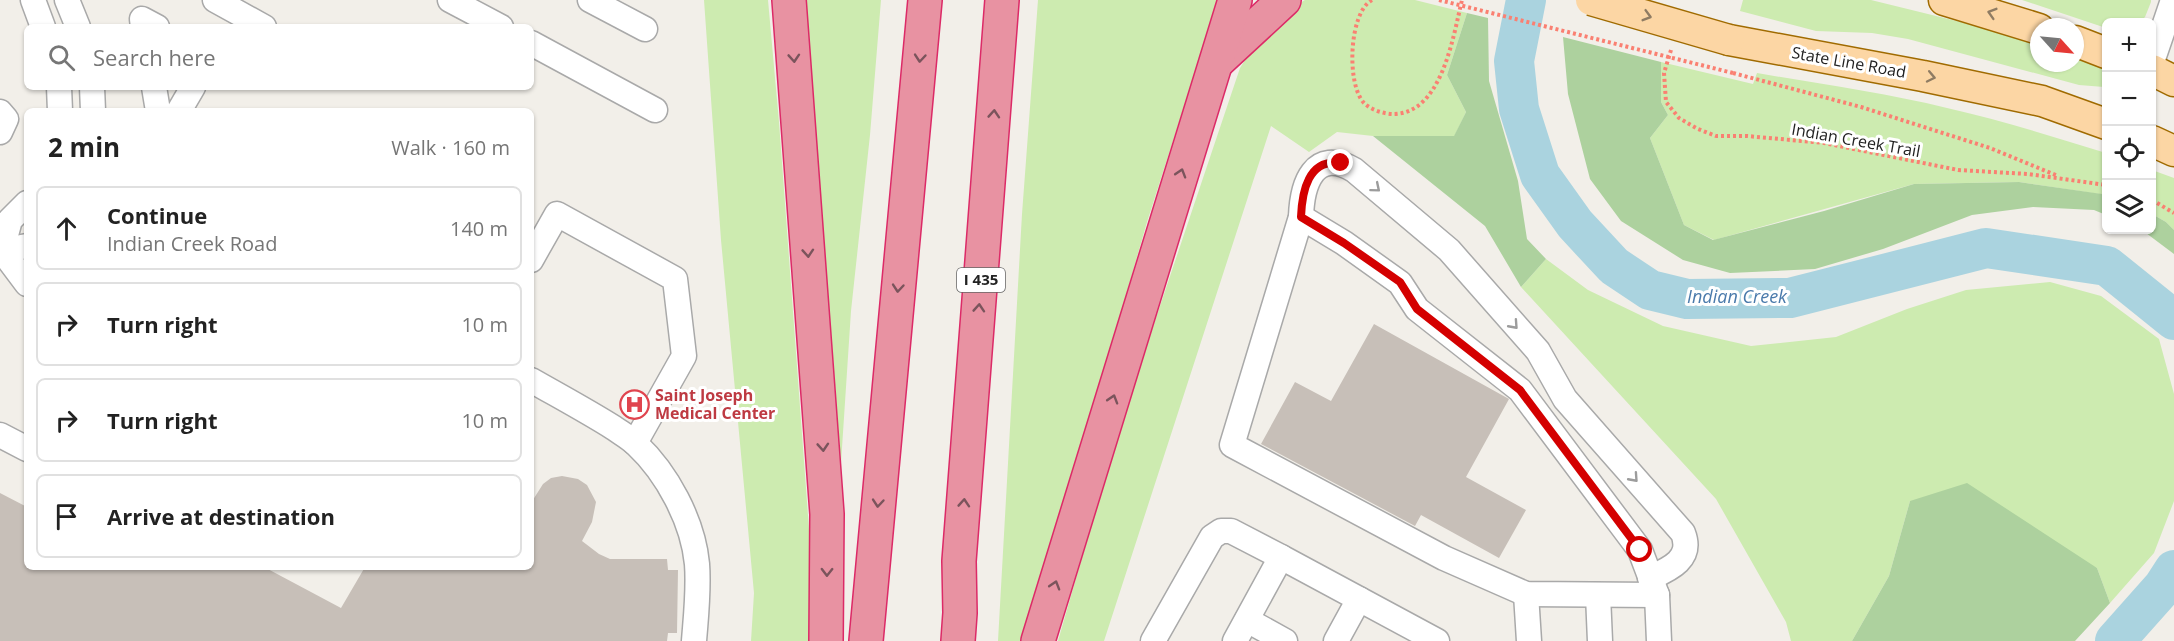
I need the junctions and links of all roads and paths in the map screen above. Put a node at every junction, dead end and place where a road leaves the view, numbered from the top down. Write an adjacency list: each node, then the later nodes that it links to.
1 (33, 0): 17 (street)
2 (67, 0): 18 (street)
3 (450, 0): 22 (street)
4 (590, 0): 24 (street)
5 (789, 0): 68 (highway, one-way to 68)
6 (925, 0): 69 (highway, one-way to 69)
7 (1002, 0): 70 (highway, I 435, one-way to 7)
8 (1235, 0): 30 (highway)
9 (1284, 0): 30 (highway)
10 (1372, 0): 12 (path)
11 (1439, 0): 47 (path, Indian Creek Trail, bridge)
12 (1462, 0)
13 (1591, 0): 43 (main road, State Line Road, one-way to 43, bridge)
14 (1944, 0): 23 (main road, one-way to 14)
15 (2173, 0): 28 (street)
16 (225, 12): 21 (street)
17 (43, 24)
18 (77, 24)
19 (143, 24): 20 (street)
20 (152, 24)
21 (256, 24)
22 (495, 24)
23 (2030, 26)
24 (645, 29)
25 (1674, 42): 47 (path, Indian Creek Trail)
26 (2084, 44): 29 (main road)
27 (534, 45): 41 (street)
28 (2156, 48)
29 (2102, 51)
30 (1215, 64): 71 (highway, one-way to 30)
31 (2155, 72): 32 (main road)
32 (2174, 81)
33 (59, 90): 37 (street)
34 (92, 90): 38 (street)
35 (154, 90): 39 (street)
36 (191, 90): 40 (street)
37 (60, 108)
38 (93, 108)
39 (158, 108)
40 (181, 108)
41 (654, 110)
42 (0, 112): 44 (street)
43 (2102, 123)
44 (0, 132)
45 (2156, 143): 46 (main road)
46 (2174, 151)
47 (2064, 178): 48 (path, Indian Creek Trail)
48 (2102, 184)
49 (2156, 203): 51 (path)
50 (24, 205): 54 (street)
51 (2174, 213)
52 (1301, 217): 62 (street); 62 (street, one-way to 62); 63 (street)
53 (24, 246): 54 (street)
54 (1, 250): 56 (street)
55 (534, 255): 59 (street)
56 (24, 280)
57 (534, 382): 59 (street)
58 (0, 435): 60 (street)
59 (635, 442): 67 (street)
60 (24, 448)
61 (1281, 557): 65 (street); 66 (street); 72 (street)
62 (1654, 586): 64 (street); 79 (street)
63 (1526, 594): 64 (street); 77 (street)
64 (1598, 595): 78 (street)
65 (1359, 599): 75 (street); 76 (street)
66 (1247, 620): 73 (street); 74 (street)
67 (694, 641)
68 (826, 641)
69 (866, 641)
70 (958, 641)
71 (1038, 641)
72 (1153, 641)
73 (1235, 641)
74 (1285, 641)
75 (1336, 641)
76 (1437, 641)
77 (1529, 641)
78 (1600, 641)
79 (1659, 641)

